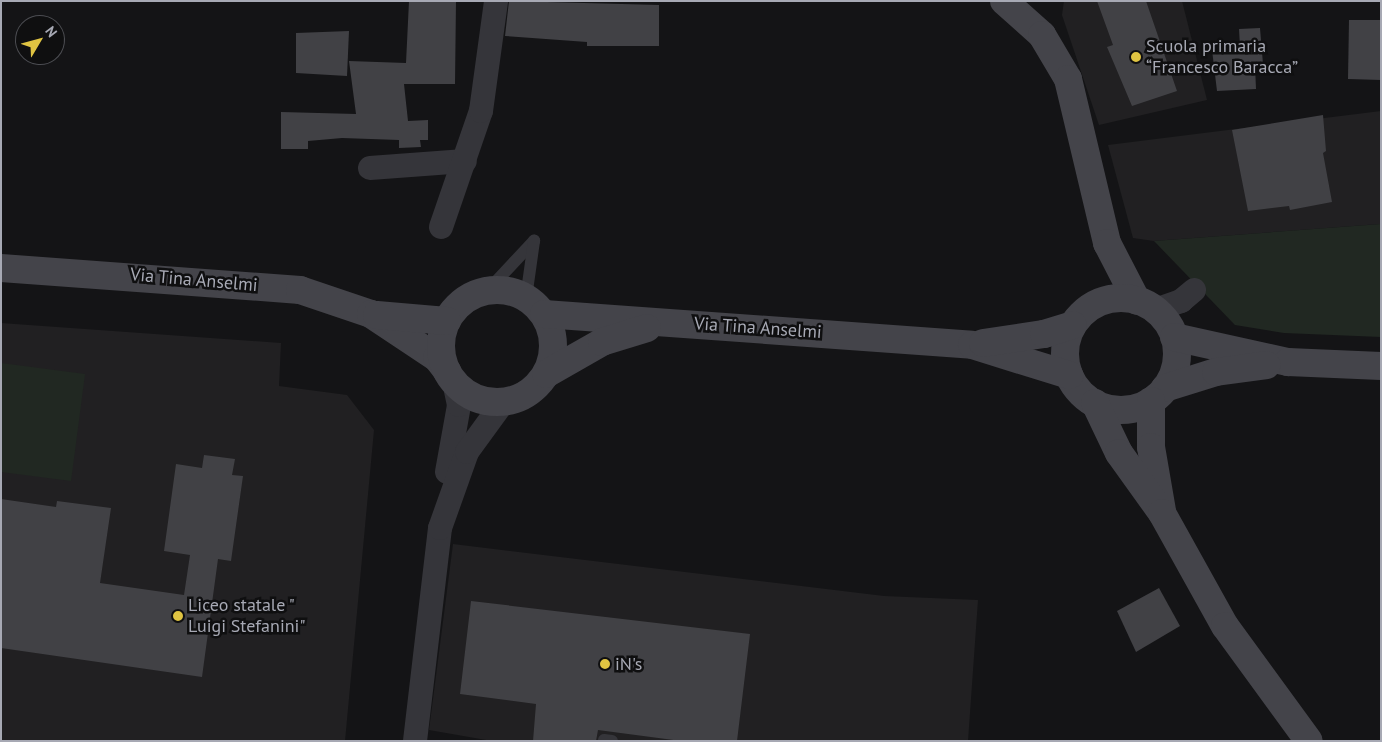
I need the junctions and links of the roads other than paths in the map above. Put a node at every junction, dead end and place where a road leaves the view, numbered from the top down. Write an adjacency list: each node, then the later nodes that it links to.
1 (496, 1): 3 (street)
2 (1009, 2): 6 (street)
3 (465, 161): 4 (street); 5 (street)
4 (370, 168)
5 (441, 227)
6 (1107, 243): 11 (street); 13 (street)
7 (5, 267): 12 (street, Via Tina Anselmi)
8 (1194, 290): 11 (street)
9 (487, 291): 10 (street); 10 (lane); 14 (street)
10 (535, 306): 15 (street, Via Tina Anselmi); 20 (street)
11 (1146, 306): 13 (street); 16 (street)
12 (371, 314): 14 (street, Via Tina Anselmi); 22 (street, Via Tina Anselmi)
13 (1079, 318): 17 (street, Via Tina Anselmi); 21 (street)
14 (447, 321): 22 (street)
15 (667, 322): 17 (street, Via Tina Anselmi); 20 (street)
16 (1174, 337): 18 (street); 23 (street)
17 (972, 345): 21 (street, Via Tina Anselmi)
18 (1288, 362): 19 (street); 23 (street)
19 (1381, 366)
20 (546, 374): 24 (street)
21 (1069, 375): 25 (street)
22 (451, 376): 24 (street); 27 (street)
23 (1158, 395): 25 (street); 26 (street)
24 (504, 401): 27 (street)
25 (1095, 404): 26 (street)
26 (1162, 513): 29 (street)
27 (440, 528): 28 (street)
28 (415, 741)
29 (1309, 741)

